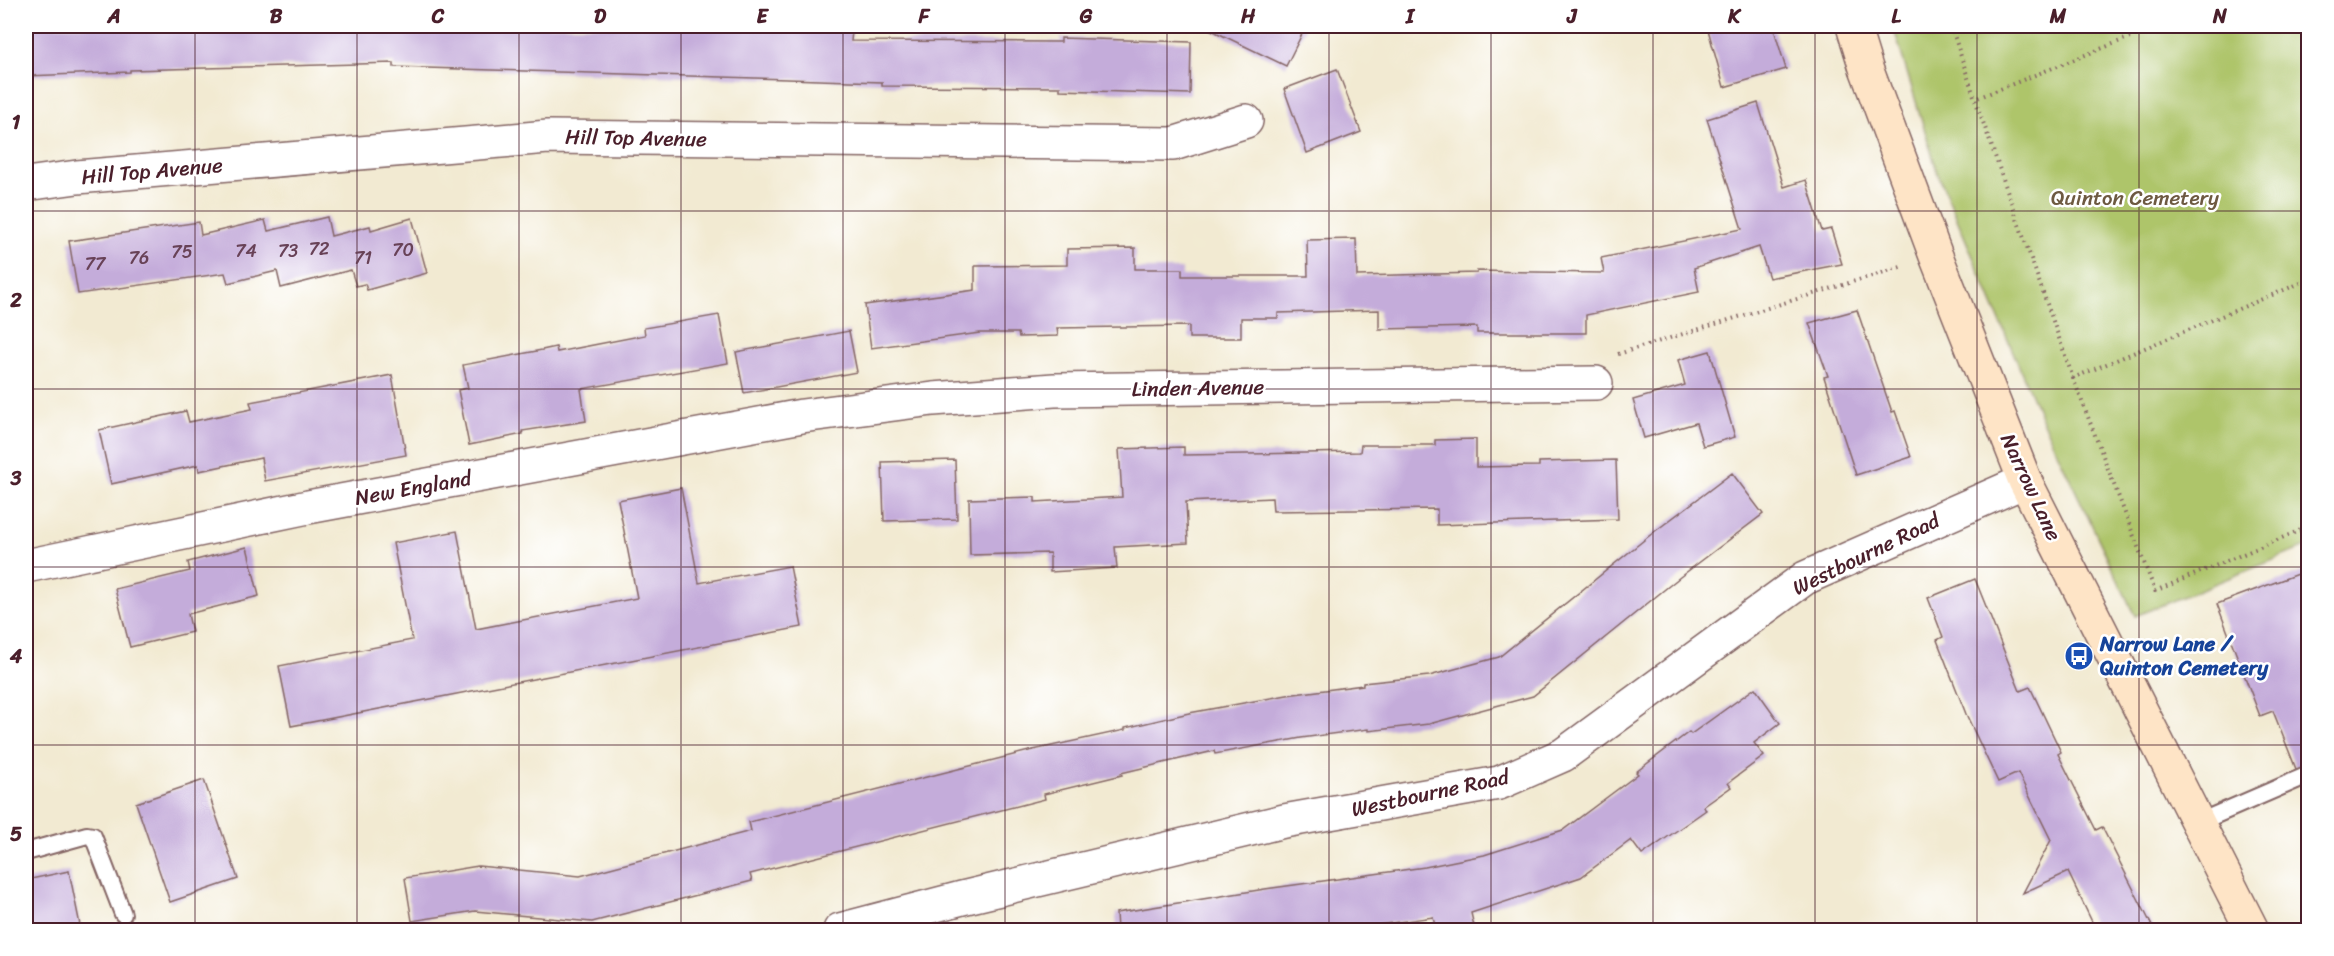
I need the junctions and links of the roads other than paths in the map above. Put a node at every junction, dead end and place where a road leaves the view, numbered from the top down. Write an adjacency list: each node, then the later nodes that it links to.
1 (1853, 26): 6 (main road, Narrow Lane)
2 (1246, 121): 3 (street, Hill Top Avenue)
3 (26, 184)
4 (1596, 384): 5 (street, Linden Avenue)
5 (802, 416): 7 (street, New England)
6 (2025, 481): 9 (main road, Narrow Lane); 12 (street, Westbourne Road)
7 (26, 566)
8 (2308, 776): 9 (lane)
9 (2197, 823): 13 (main road, Narrow Lane)
10 (26, 852): 11 (lane)
11 (123, 914)
12 (840, 930)
13 (2252, 930)

